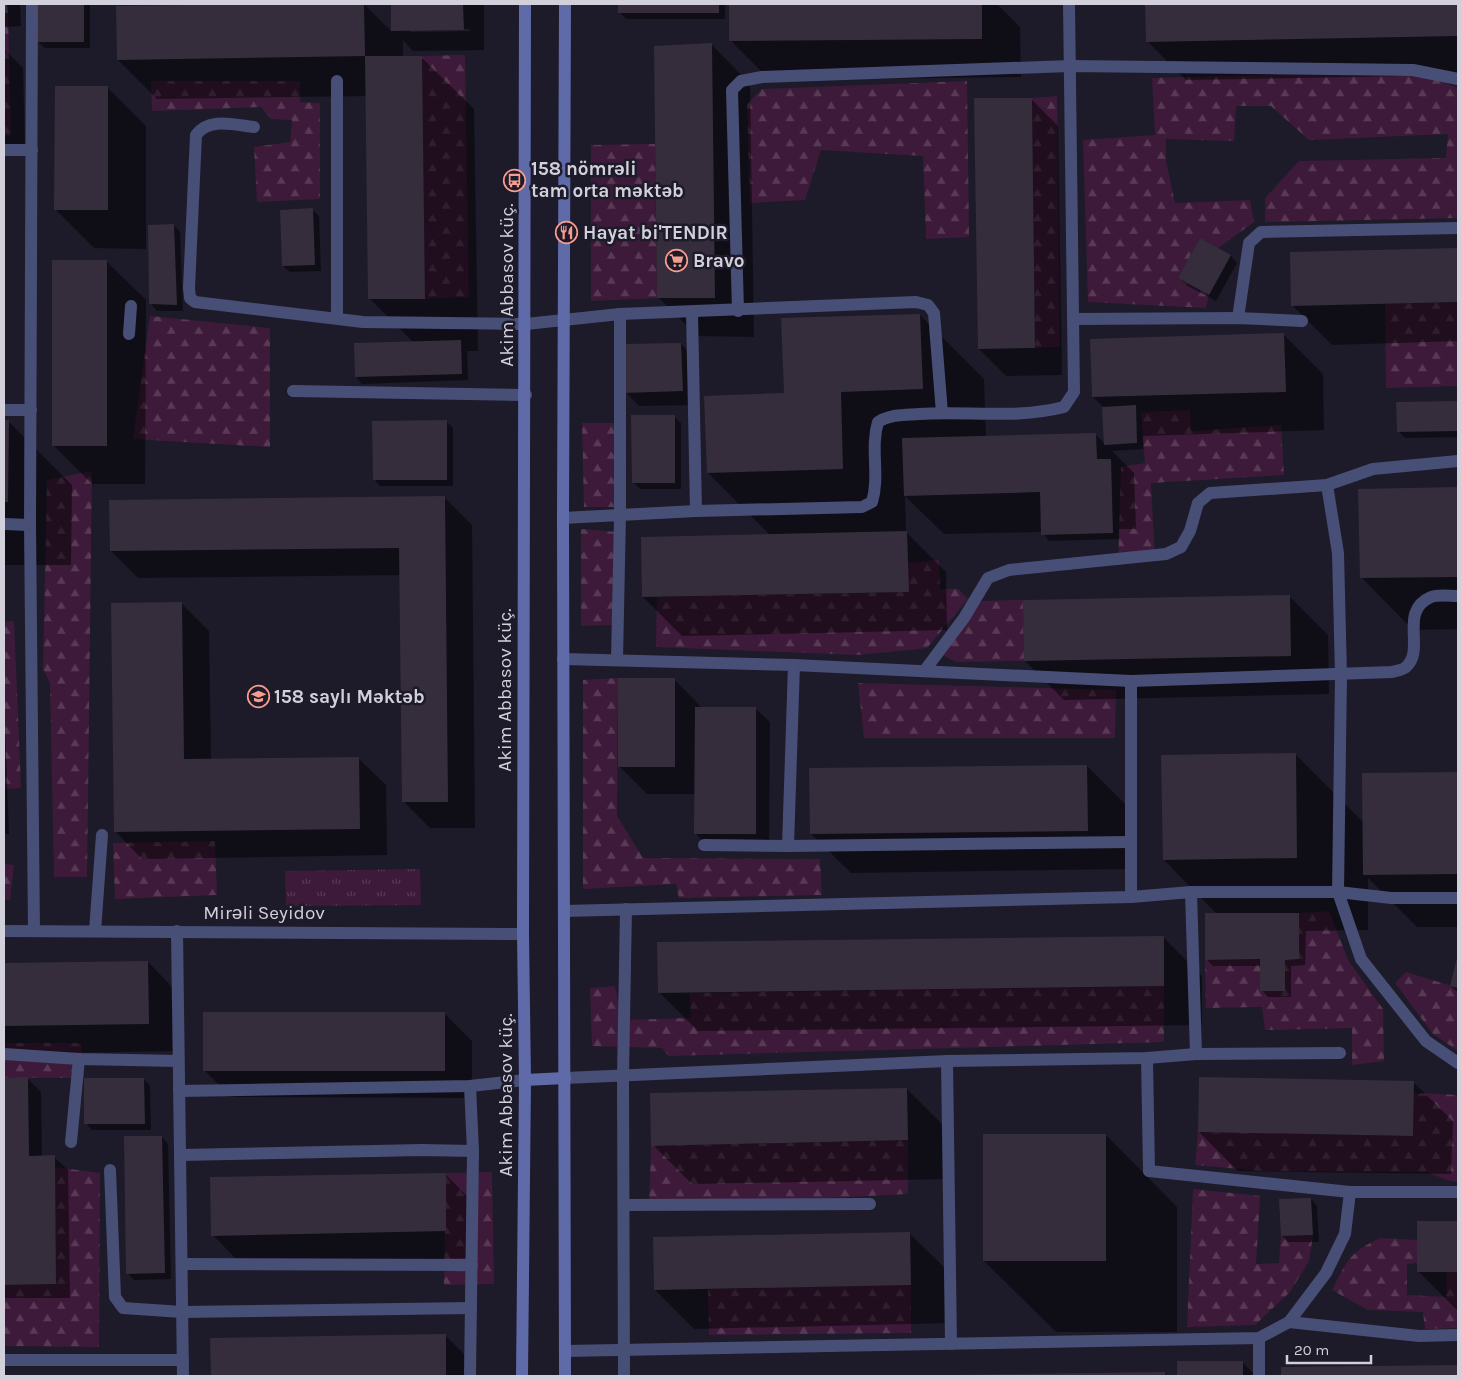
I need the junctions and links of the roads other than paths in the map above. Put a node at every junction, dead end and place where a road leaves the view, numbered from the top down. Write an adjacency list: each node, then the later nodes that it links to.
1 (32, 4): 10 (street)
2 (525, 4): 21 (main road, Akim Abbasov küç.)
3 (565, 4): 19 (main road)
4 (1069, 4): 5 (street)
5 (1070, 66): 6 (street); 13 (street); 18 (street)
6 (1458, 79)
7 (337, 81): 16 (street)
8 (254, 127): 16 (street)
9 (4, 150): 10 (street)
10 (32, 150): 26 (street)
11 (1458, 228): 17 (street)
12 (131, 306): 22 (street)
13 (738, 311): 14 (street); 27 (street)
14 (692, 312): 15 (street); 30 (street)
15 (620, 314): 19 (street); 31 (street)
16 (337, 318): 21 (street)
17 (1238, 318): 18 (street); 20 (street)
18 (1073, 319): 27 (street)
19 (565, 320): 21 (street); 32 (main road)
20 (1302, 321)
21 (526, 324): 24 (main road, Akim Abbasov küç.)
22 (129, 334)
23 (293, 391): 24 (street)
24 (526, 395): 56 (main road, Akim Abbasov küç.)
25 (4, 410): 26 (street)
26 (30, 410): 34 (street)
27 (942, 412): 30 (street)
28 (1458, 461): 29 (street)
29 (1326, 485): 39 (street); 40 (street)
30 (696, 511): 31 (street)
31 (620, 515): 32 (street); 37 (street)
32 (563, 518): 36 (main road)
33 (4, 524): 34 (street)
34 (30, 525): 53 (street)
35 (1458, 596): 40 (street)
36 (564, 659): 37 (street); 51 (main road)
37 (617, 660): 38 (street)
38 (794, 665): 39 (street); 45 (street)
39 (925, 670): 41 (street)
40 (1341, 675): 41 (street); 47 (street)
41 (1131, 681): 43 (street)
42 (102, 835): 54 (street)
43 (1131, 842): 45 (street); 48 (street)
44 (704, 845): 45 (street)
45 (788, 846)
46 (1191, 892): 47 (street); 48 (street); 59 (street)
47 (1338, 892): 49 (street); 64 (street)
48 (1131, 897): 50 (street)
49 (1458, 898)
50 (626, 909): 51 (street); 65 (street)
51 (564, 911): 66 (main road)
52 (4, 931): 53 (street, Mirəli Seyidov)
53 (34, 931): 54 (street, Mirəli Seyidov)
54 (95, 931): 55 (street, Mirəli Seyidov)
55 (178, 931): 56 (street, Mirəli Seyidov); 62 (street)
56 (523, 934): 67 (main road, Akim Abbasov küç.)
57 (1340, 1053): 59 (street)
58 (4, 1054): 61 (street)
59 (1196, 1054): 60 (street)
60 (1147, 1058): 63 (street); 74 (street)
61 (79, 1059): 62 (street); 70 (street)
62 (178, 1061): 69 (street)
63 (947, 1061): 65 (street); 85 (street)
64 (1458, 1063)
65 (623, 1076): 66 (street); 77 (street)
66 (566, 1078): 67 (main road); 87 (main road)
67 (525, 1080): 68 (street); 92 (main road, Akim Abbasov küç.)
68 (470, 1086): 69 (street); 71 (street)
69 (180, 1092): 72 (street)
70 (71, 1142)
71 (473, 1152): 72 (street); 79 (street)
72 (180, 1155): 78 (street)
73 (110, 1170): 81 (street)
74 (1350, 1192): 75 (street); 82 (street)
75 (1458, 1192)
76 (870, 1204): 77 (street)
77 (624, 1205): 86 (street)
78 (182, 1264): 79 (street); 81 (street)
79 (472, 1265): 80 (street)
80 (471, 1308): 81 (street); 91 (street)
81 (182, 1312): 89 (street)
82 (1289, 1322): 83 (street); 84 (street)
83 (1458, 1335)
84 (1258, 1338): 85 (street); 95 (street)
85 (951, 1344): 86 (street)
86 (624, 1350): 87 (street); 94 (street)
87 (566, 1351): 93 (main road)
88 (4, 1360): 89 (street)
89 (183, 1360): 90 (street)
90 (183, 1376)
91 (470, 1376)
92 (522, 1376)
93 (565, 1376)
94 (624, 1376)
95 (1259, 1376)

